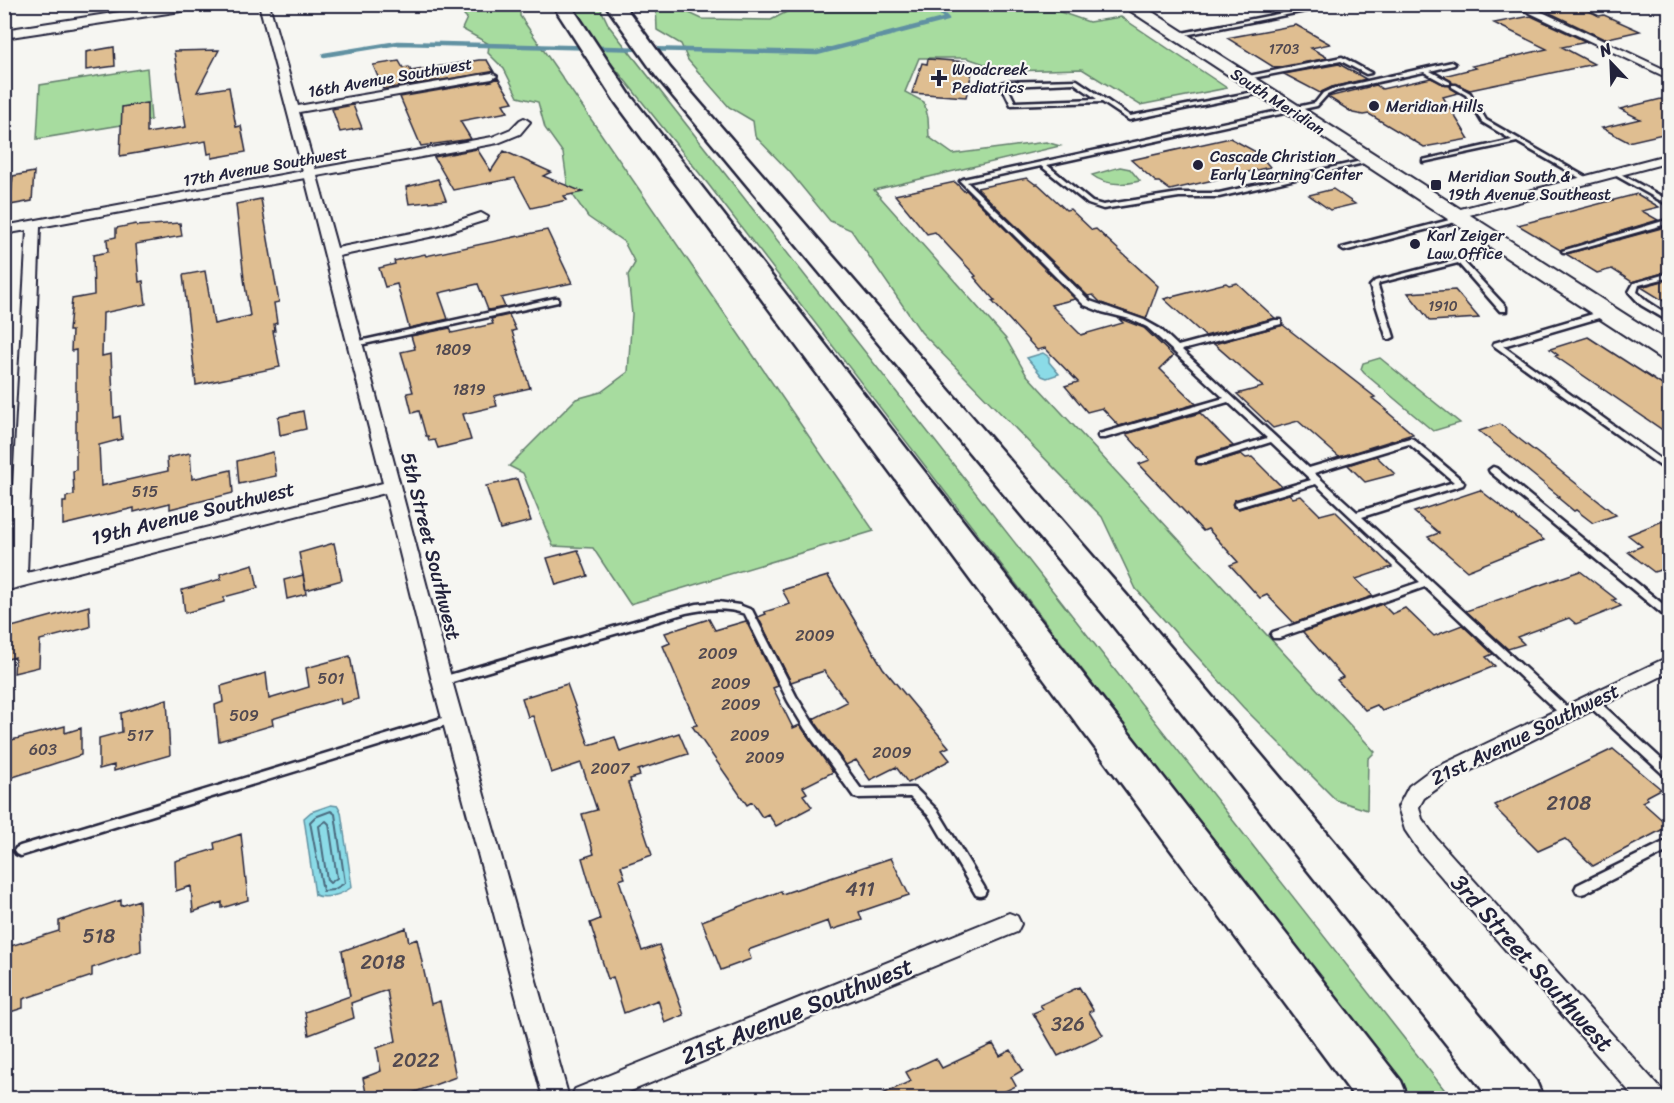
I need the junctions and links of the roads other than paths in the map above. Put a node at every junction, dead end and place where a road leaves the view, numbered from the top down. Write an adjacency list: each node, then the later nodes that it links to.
1 (201, 4): 9 (street)
2 (264, 4): 20 (street, 5th Street Southwest)
3 (549, 4): 17 (highway)
4 (561, 4): 17 (highway)
5 (615, 4): 82 (highway)
6 (1128, 4): 10 (main road, South Meridian)
7 (1339, 4): 10 (lane)
8 (1516, 4): 15 (street)
9 (4, 34)
10 (1175, 35): 16 (main road, South Meridian)
11 (1452, 64): 12 (lane)
12 (1425, 70): 21 (lane); 23 (lane)
13 (1368, 73): 16 (lane)
14 (492, 76): 20 (street, 16th Avenue Southwest)
15 (1670, 76)
16 (1242, 78): 18 (main road, South Meridian)
17 (608, 79): 81 (highway)
18 (1264, 92): 19 (lane); 21 (main road, South Meridian)
19 (1104, 100): 19 (lane)
20 (293, 110): 29 (street, 5th Street Southwest)
21 (1292, 110): 25 (main road, South Meridian); 27 (lane)
22 (524, 122): 29 (street, 17th Avenue Southwest)
23 (1518, 140): 26 (lane); 30 (lane)
24 (1670, 158): 28 (street)
25 (1368, 160): 27 (lane); 33 (main road, South Meridian)
26 (1425, 161)
27 (1042, 164): 50 (lane)
28 (1615, 173): 30 (street); 31 (lane)
29 (310, 174): 35 (street, 17th Avenue Southwest); 40 (street, 5th Street Southwest)
30 (1587, 180): 33 (street)
31 (1670, 204)
32 (481, 217): 40 (street)
33 (1457, 217): 37 (lane); 38 (main road, South Meridian)
34 (1670, 221): 39 (lane)
35 (34, 224): 36 (street, 17th Avenue Southwest); 63 (street)
36 (4, 230)
37 (1344, 249)
38 (1506, 249): 41 (lane); 45 (main road, South Meridian)
39 (1565, 251)
40 (332, 253): 49 (street, 5th Street Southwest)
41 (1460, 261): 44 (lane); 48 (lane)
42 (1670, 275): 46 (lane)
43 (555, 300): 49 (lane)
44 (1503, 309)
45 (1606, 313): 51 (main road, South Meridian); 57 (lane)
46 (1670, 320)
47 (1278, 322): 50 (lane)
48 (1390, 338)
49 (355, 344): 60 (street, 5th Street Southwest)
50 (1176, 349): 52 (lane)
51 (1670, 354)
52 (1229, 399): 53 (lane); 54 (lane)
53 (1102, 436)
54 (1272, 439): 55 (lane); 58 (lane)
55 (1201, 461)
56 (1493, 470): 65 (lane)
57 (1670, 470)
58 (1307, 472): 59 (lane); 62 (lane)
59 (1317, 481): 61 (lane); 62 (lane)
60 (392, 486): 63 (street, 19th Avenue Southwest); 68 (street, 5th Street Southwest)
61 (1238, 504)
62 (1355, 516): 64 (lane)
63 (11, 583)
64 (1426, 583): 66 (lane); 70 (lane)
65 (1670, 616)
66 (1276, 635)
67 (1670, 663): 69 (street, 21st Avenue Southwest)
68 (442, 681): 71 (street, 5th Street Southwest); 77 (lane)
69 (1591, 701): 70 (street, 21st Avenue Southwest); 72 (lane)
70 (1566, 713): 73 (street, 21st Avenue Southwest)
71 (453, 719): 75 (lane); 79 (street, 5th Street Southwest)
72 (1670, 774)
73 (1414, 825): 83 (street, 3rd Street Southwest)
74 (1670, 844): 76 (lane)
75 (20, 851)
76 (1581, 889)
77 (980, 891)
78 (1009, 924): 80 (street, 21st Avenue Southwest)
79 (556, 1098)
80 (584, 1098)
81 (1384, 1098)
82 (1519, 1098)
83 (1652, 1098)

